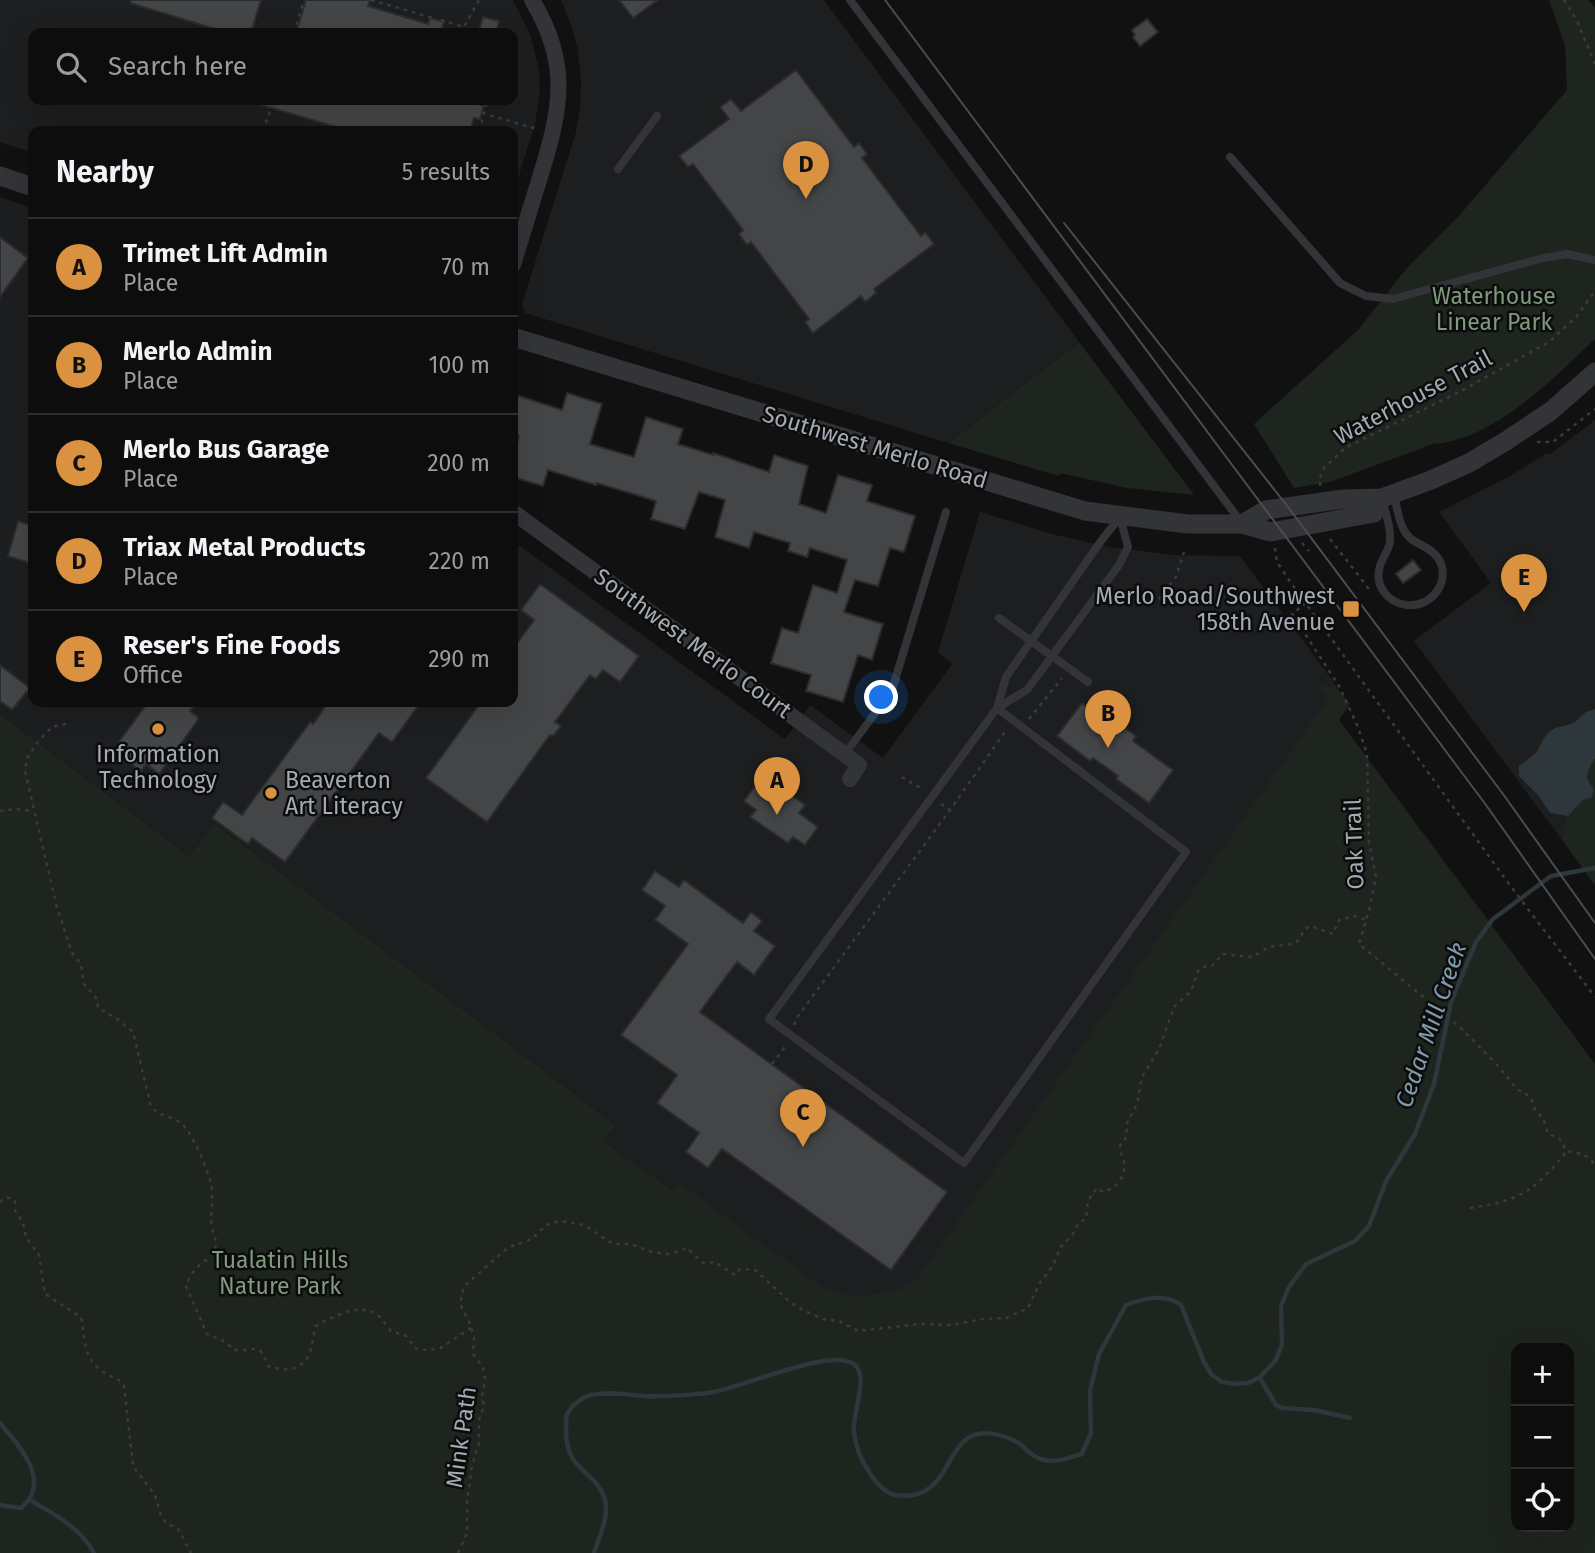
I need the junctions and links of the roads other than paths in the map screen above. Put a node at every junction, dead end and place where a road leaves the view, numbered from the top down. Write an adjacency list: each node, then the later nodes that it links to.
1 (533, 0): 8 (street)
2 (850, 0): 16 (lane)
3 (657, 117): 5 (lane)
4 (1230, 157): 9 (lane)
5 (618, 169)
6 (0, 176): 7 (street)
7 (28, 185)
8 (518, 249)
9 (1595, 260)
10 (518, 339): 15 (street, Southwest Merlo Road)
11 (1595, 372): 12 (street, Southwest Merlo Road)
12 (1388, 496): 12 (lane); 16 (street, Southwest Merlo Road)
13 (946, 512): 22 (lane)
14 (518, 516): 22 (street, Southwest Merlo Court)
15 (1120, 517): 16 (street, Southwest Merlo Road); 18 (lane); 19 (lane)
16 (1242, 524)
17 (999, 618): 18 (lane)
18 (1032, 641): 19 (lane); 21 (lane)
19 (1053, 657): 20 (lane); 21 (lane)
20 (1088, 682)
21 (997, 708): 21 (lane)
22 (845, 754): 23 (street)
23 (850, 779)

